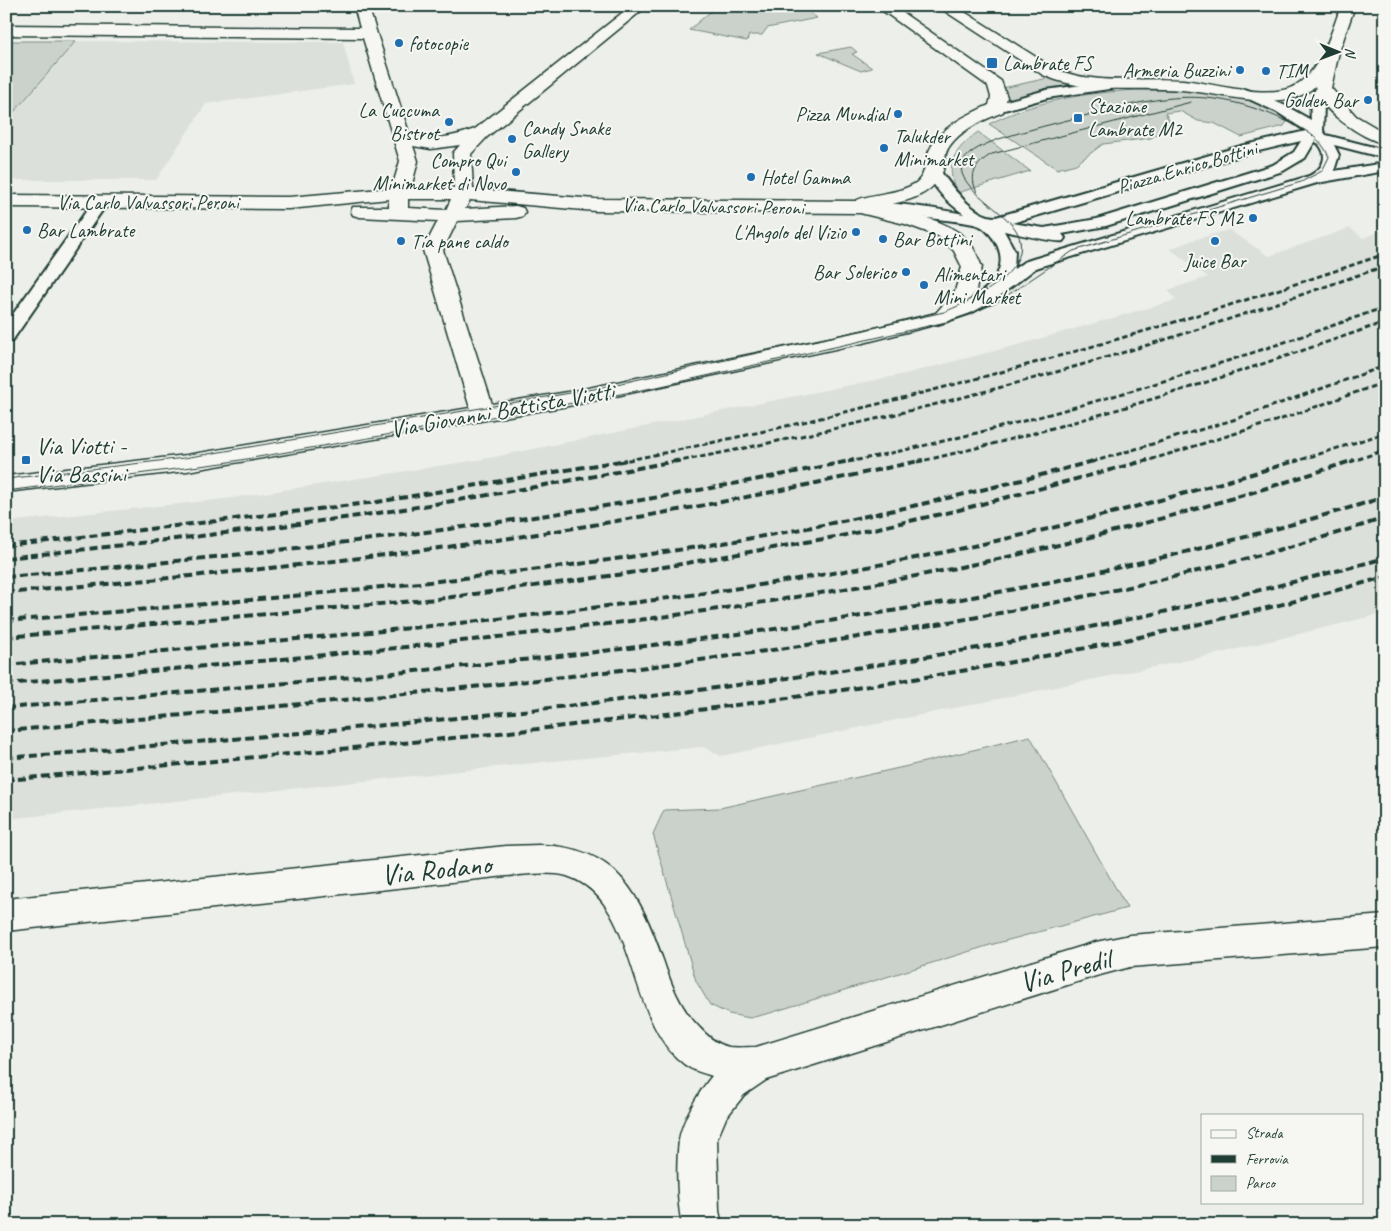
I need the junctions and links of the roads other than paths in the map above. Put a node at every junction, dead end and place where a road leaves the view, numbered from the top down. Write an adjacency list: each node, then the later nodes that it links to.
1 (361, 6): 7 (street)
2 (640, 6): 15 (street)
3 (883, 6): 10 (street)
4 (944, 6): 9 (street)
5 (1348, 6): 8 (street)
6 (6, 30): 7 (street)
7 (369, 33): 16 (street)
8 (1331, 52): 12 (street); 13 (street, Piazza Enrico Bottini)
9 (1009, 63): 10 (street); 11 (street)
10 (971, 67): 14 (street)
11 (1111, 85): 13 (street, Piazza Enrico Bottini); 14 (lane, Piazza Enrico Bottini)
12 (1323, 88): 17 (lane); 18 (street)
13 (1243, 93): 17 (lane, Piazza Enrico Bottini)
14 (997, 108): 21 (street, Piazza Enrico Bottini)
15 (481, 133): 16 (street); 24 (street)
16 (401, 136): 23 (street)
17 (1319, 138): 19 (lane, Piazza Enrico Bottini); 22 (lane, Piazza Enrico Bottini); 28 (lane, Piazza Enrico Bottini); 35 (lane, Piazza Enrico Bottini)
18 (1385, 139)
19 (1385, 154)
20 (1385, 167): 22 (lane)
21 (934, 172): 30 (street, Via Carlo Valvassori Peroni); 34 (lane, Piazza Enrico Bottini)
22 (1312, 180): 36 (lane, Piazza Enrico Bottini)
23 (400, 194): 24 (street, Via Carlo Valvassori Peroni); 27 (street, Via Carlo Valvassori Peroni); 32 (street)
24 (462, 194): 29 (street, Via Carlo Valvassori Peroni); 33 (street)
25 (6, 202): 26 (street, Via Carlo Valvassori Peroni)
26 (100, 202): 27 (street, Via Carlo Valvassori Peroni); 40 (lane)
27 (289, 203): 32 (street, Via Carlo Valvassori Peroni)
28 (1063, 204): 34 (lane, Piazza Enrico Bottini); 35 (lane, Piazza Enrico Bottini)
29 (595, 205): 30 (street, Via Carlo Valvassori Peroni); 33 (street, Via Carlo Valvassori Peroni)
30 (830, 207): 31 (street, Via Carlo Valvassori Peroni)
31 (860, 207): 34 (lane, Via Carlo Valvassori Peroni); 39 (street)
32 (401, 213): 33 (street, Via Carlo Valvassori Peroni)
33 (452, 216): 41 (street)
34 (984, 222): 35 (lane, Piazza Enrico Bottini); 38 (lane, Piazza Enrico Bottini)
35 (1044, 233): 36 (lane, Piazza Enrico Bottini); 37 (lane, Piazza Enrico Bottini)
36 (1113, 240): 37 (lane, Piazza Enrico Bottini)
37 (1030, 265): 38 (lane, Piazza Enrico Bottini)
38 (989, 298): 39 (lane, Via Giovanni Battista Viotti)
39 (938, 319): 41 (street, Via Giovanni Battista Viotti)
40 (6, 337)
41 (483, 413): 42 (street, Via Giovanni Battista Viotti)
42 (6, 484)
43 (6, 915): 45 (street, Via Rodano)
44 (1385, 932): 45 (street, Via Predil)
45 (756, 1065): 46 (street)
46 (702, 1225)

